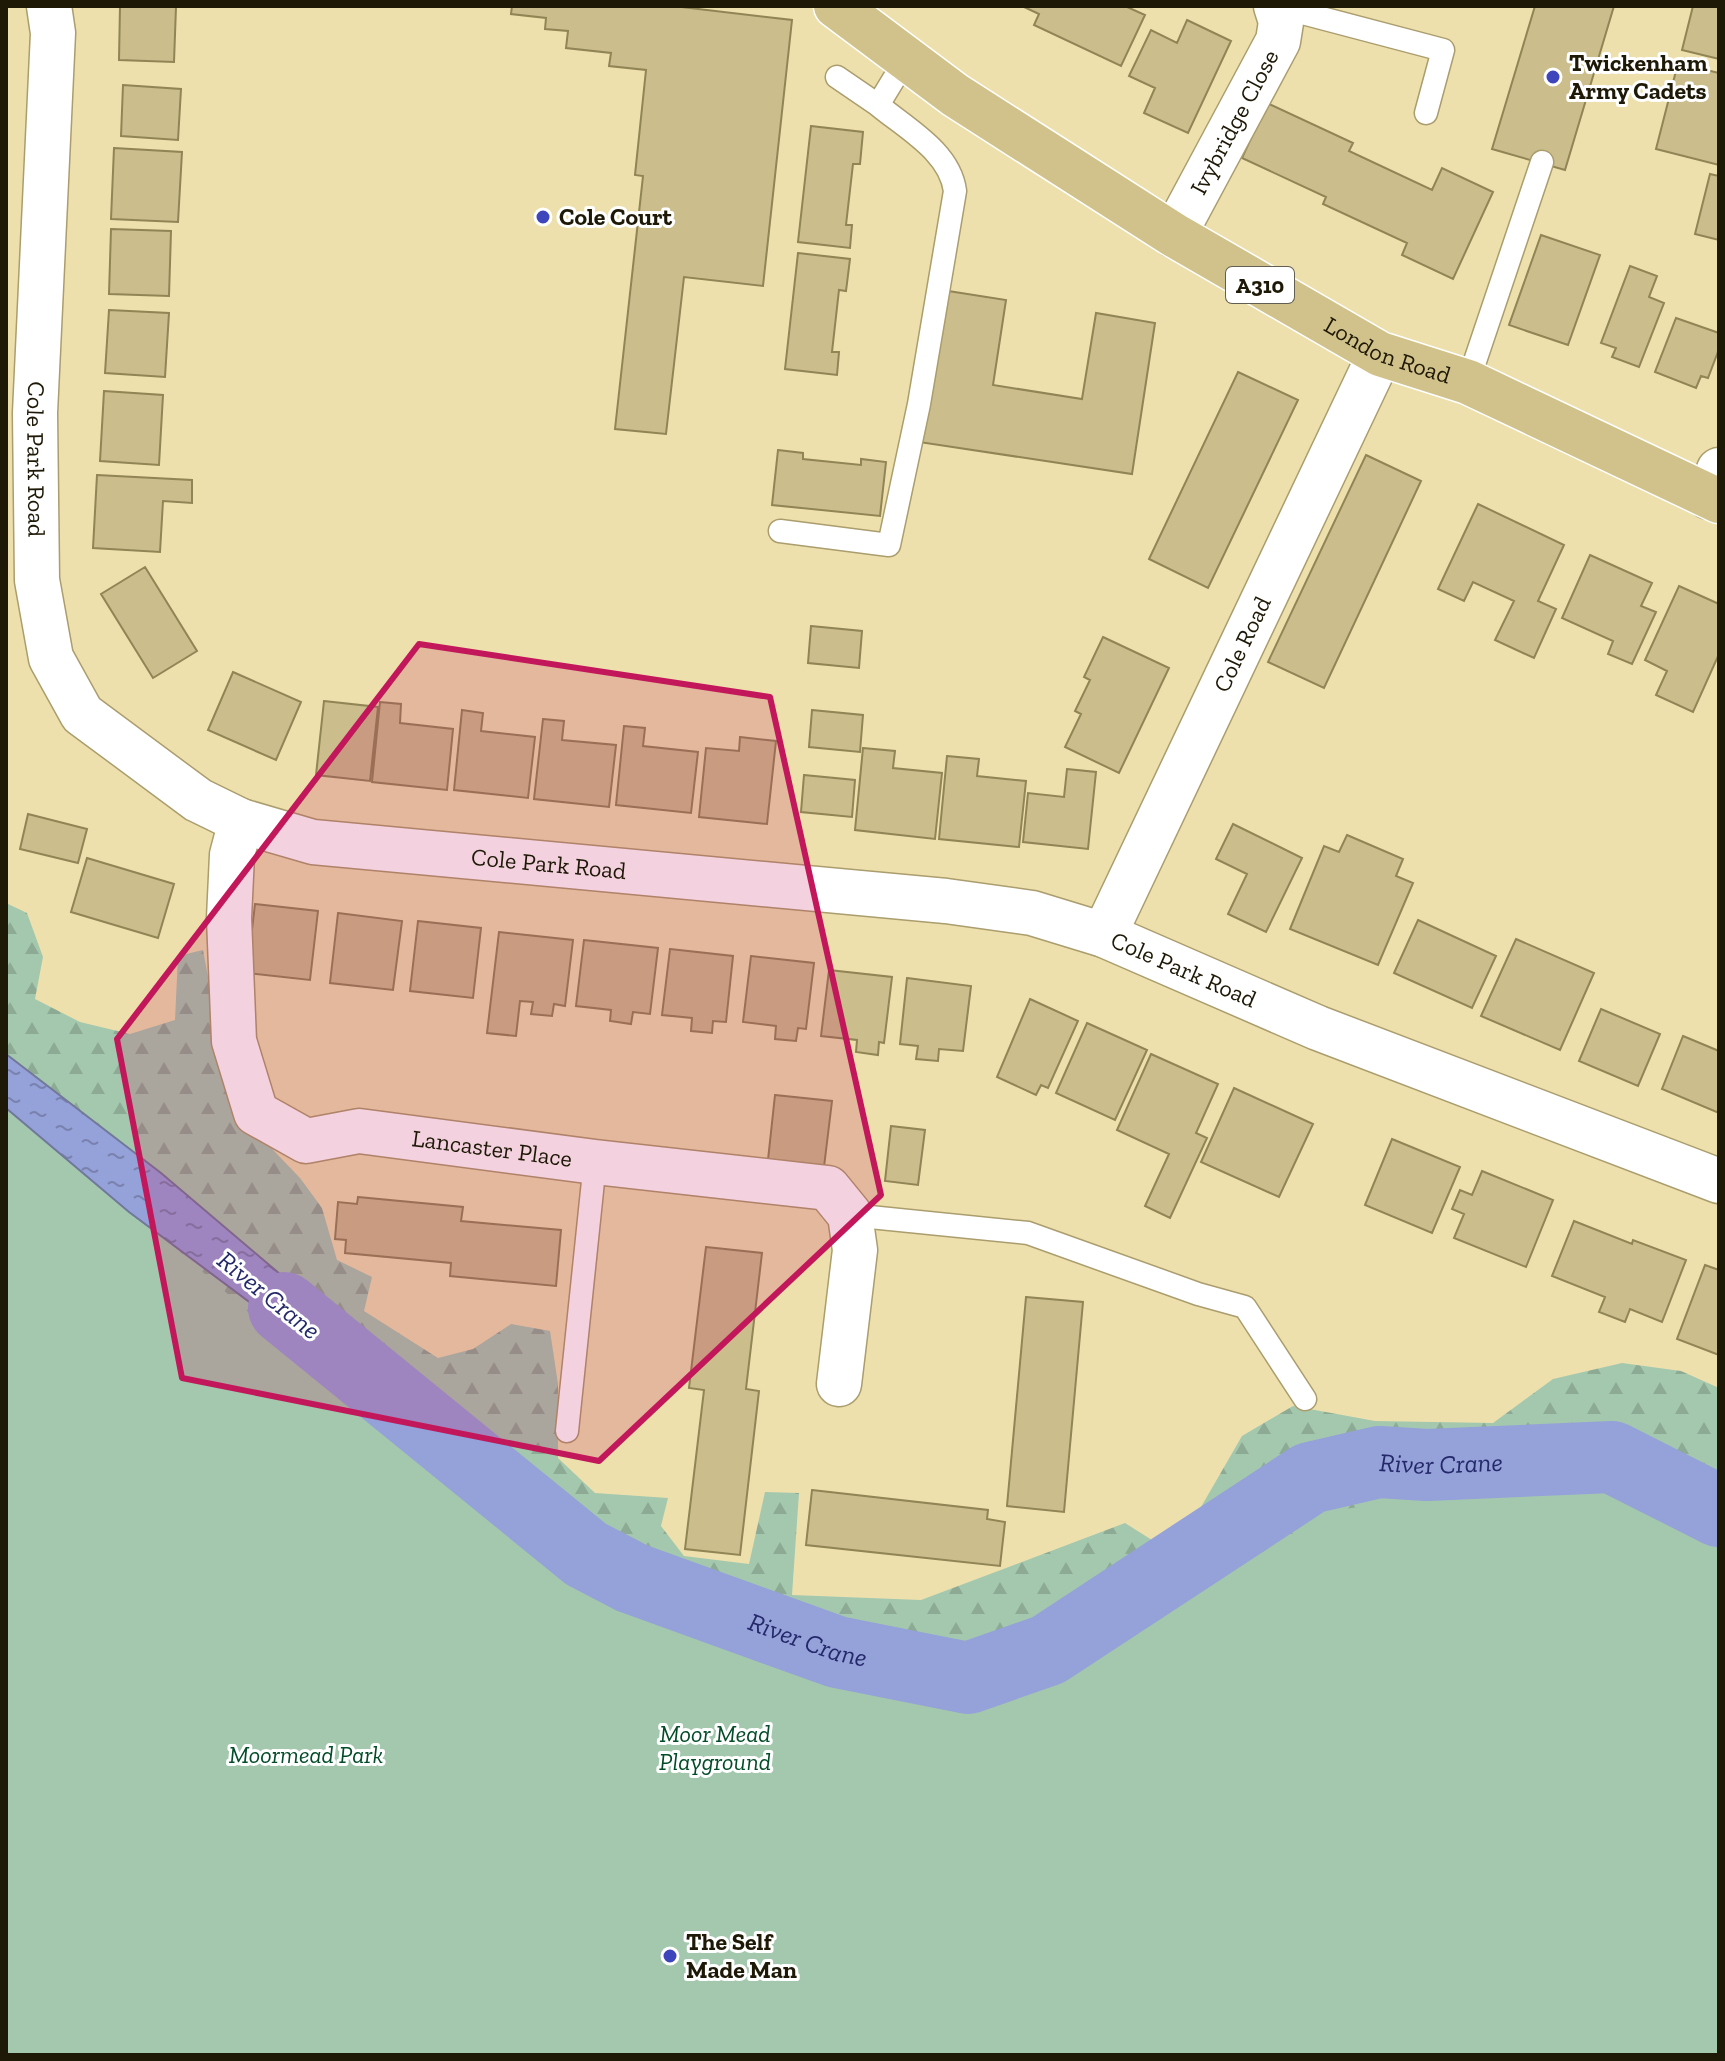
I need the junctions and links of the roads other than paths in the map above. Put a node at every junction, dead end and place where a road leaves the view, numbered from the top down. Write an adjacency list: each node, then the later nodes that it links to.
1 (49, 6): 14 (street, Cole Park Road)
2 (836, 6): 4 (main road, London Road / A310)
3 (1276, 6): 7 (lane); 9 (street, Ivybridge Close)
4 (906, 59): 6 (lane); 9 (main road, London Road / A310)
5 (837, 77): 6 (lane)
6 (878, 105): 13 (lane)
7 (1426, 113)
8 (1542, 162): 11 (lane)
9 (1174, 235): 10 (main road, London Road / A310)
10 (1380, 354): 11 (main road, London Road / A310); 15 (street, Cole Road)
11 (1468, 382): 12 (main road, London Road / A310)
12 (1716, 489)
13 (780, 531)
14 (241, 821): 15 (street, Cole Park Road); 16 (street, Lancaster Place)
15 (1104, 935): 17 (street, Cole Park Road)
16 (595, 1162): 18 (street, Lancaster Place); 21 (lane)
17 (1719, 1181)
18 (850, 1215): 19 (street); 20 (lane)
19 (839, 1384)
20 (1305, 1399)
21 (567, 1431)

